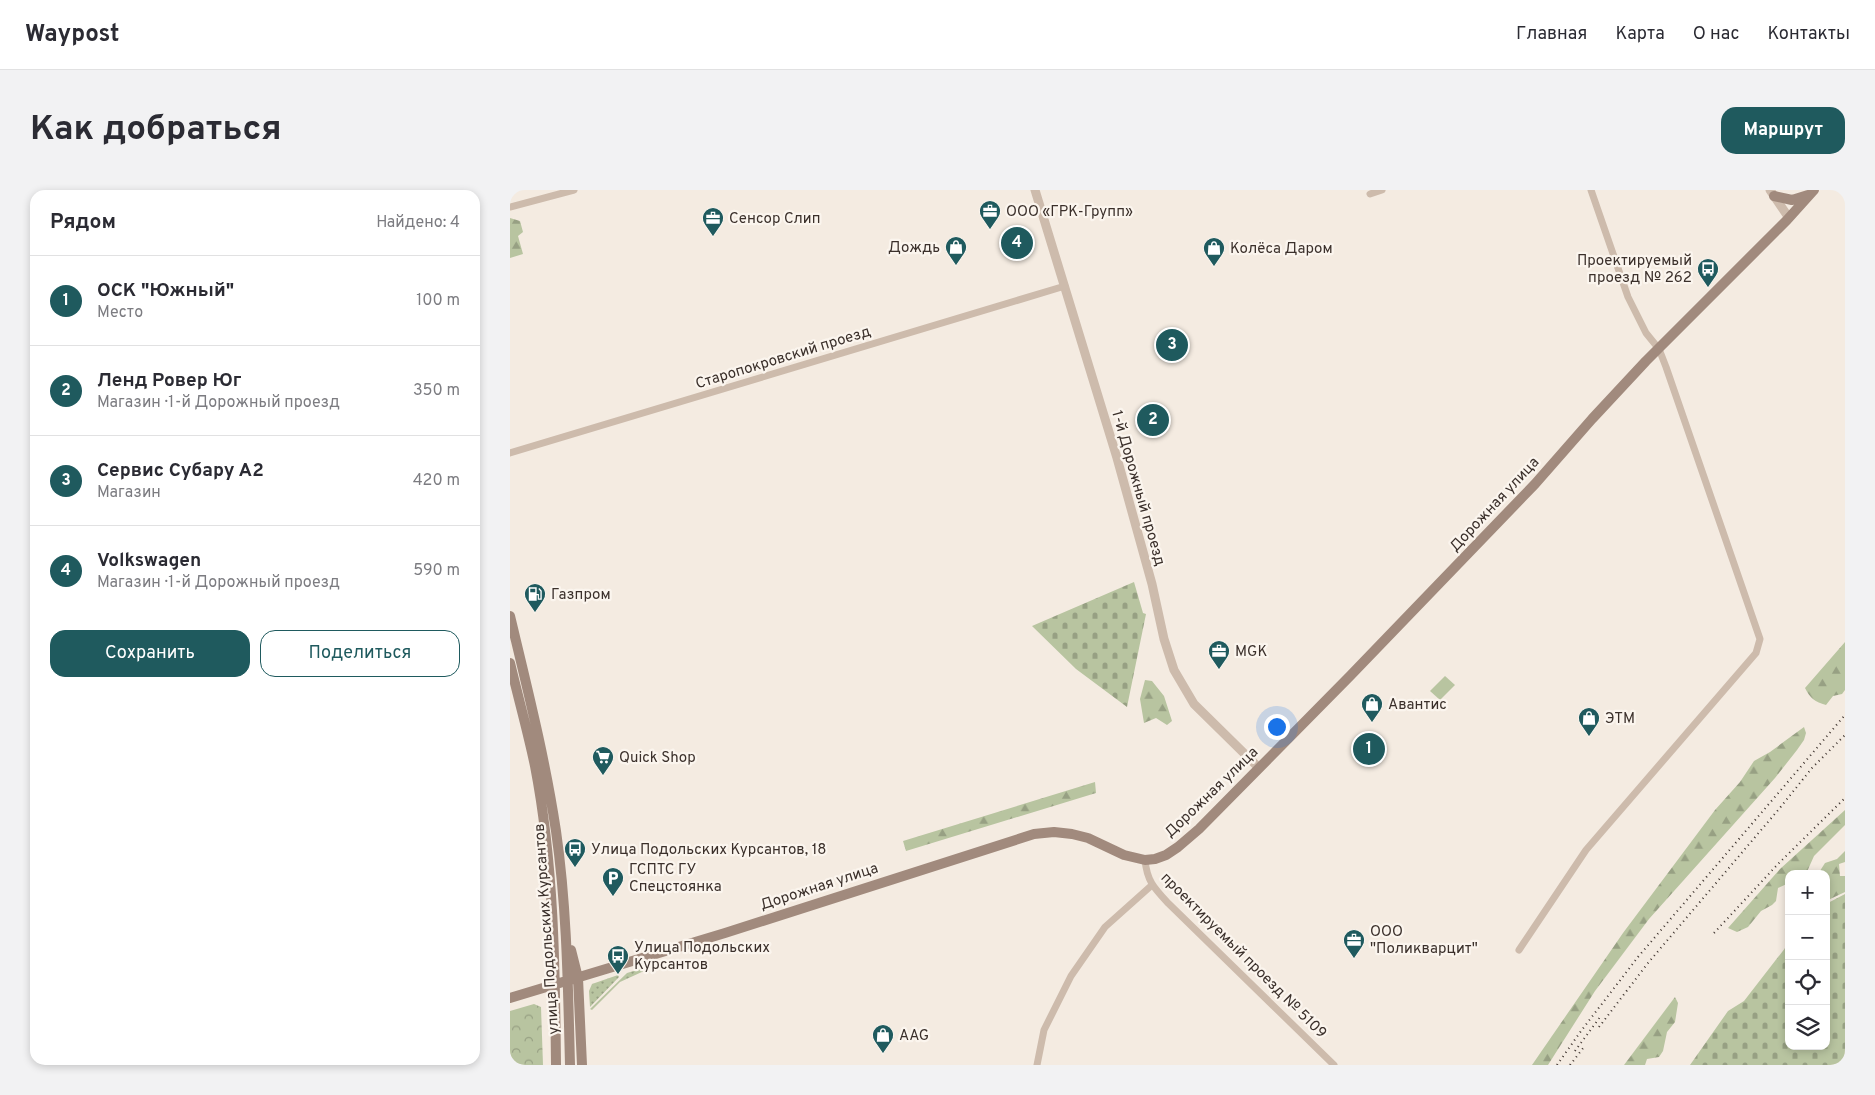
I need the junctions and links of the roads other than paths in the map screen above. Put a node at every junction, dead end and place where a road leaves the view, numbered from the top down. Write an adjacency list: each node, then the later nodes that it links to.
1 (574, 190): 8 (street)
2 (1035, 190): 10 (street, 1-й Дорожный проезд)
3 (1382, 190): 7 (street)
4 (1591, 190): 11 (street)
5 (1812, 192): 6 (main road); 9 (main road, Дорожная улица)
6 (1772, 193): 9 (street)
7 (1370, 194)
8 (510, 207)
9 (1789, 218): 11 (main road, Дорожная улица)
10 (1065, 286): 12 (street, Старопокровский проезд); 15 (street, 1-й Дорожный проезд)
11 (1658, 349): 15 (main road, Дорожная улица); 18 (street)
12 (510, 453)
13 (510, 616): 19 (main road, улица Подольских Курсантов)
14 (510, 663): 20 (main road, улица Подольских Курсантов)
15 (1258, 767): 16 (main road, Дорожная улица)
16 (1145, 860): 17 (street, проектируемый проезд № 5109); 19 (main road, Дорожная улица)
17 (1152, 885): 25 (street); 26 (street, проектируемый проезд № 5109)
18 (1518, 950)
19 (573, 979): 20 (main road, Дорожная улица); 23 (main road, улица Подольских Курсантов); 24 (main road)
20 (555, 985): 21 (main road, Дорожная улица); 22 (main road, улица Подольских Курсантов)
21 (510, 998)
22 (556, 1065)
23 (570, 1065)
24 (582, 1065)
25 (1037, 1065)
26 (1334, 1065)

